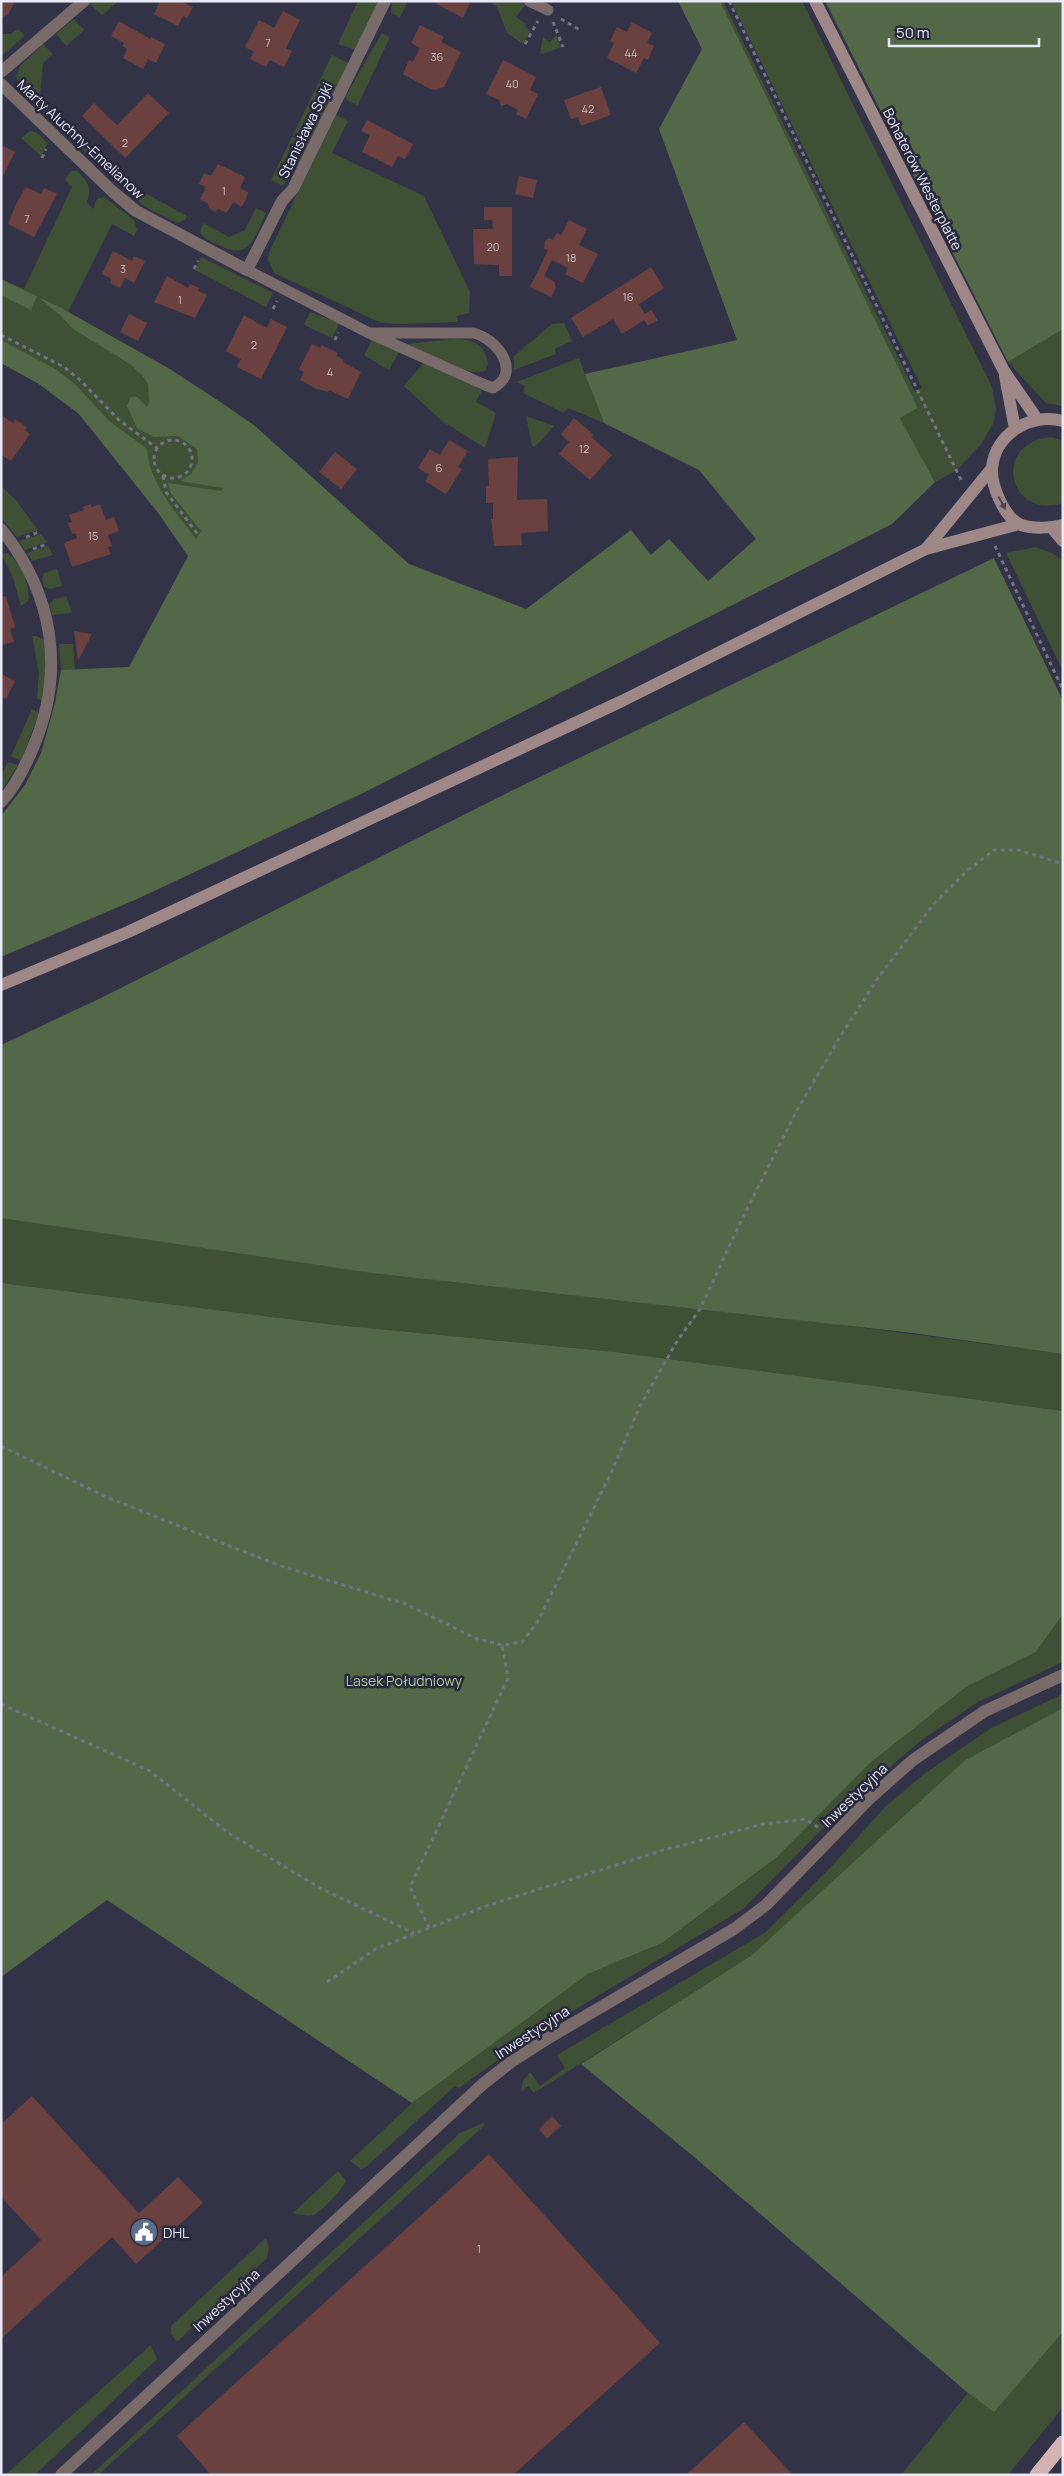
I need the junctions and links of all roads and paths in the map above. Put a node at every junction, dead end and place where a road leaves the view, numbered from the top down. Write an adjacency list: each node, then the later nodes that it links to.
1 (84, 1): 10 (street)
2 (385, 1): 12 (street, Stanisława Sojki)
3 (529, 1): 6 (lane)
4 (729, 1): 22 (path)
5 (815, 1): 15 (main road, Bohaterów Westerplatte)
6 (546, 9): 7 (path); 8 (path); 9 (path)
7 (580, 30)
8 (525, 44)
9 (563, 47)
10 (1, 72)
11 (1, 84): 12 (street, Marty Aluchny-Emelianow)
12 (247, 270): 13 (lane)
13 (369, 333): 13 (lane)
14 (1, 335): 19 (path)
15 (1004, 371): 16 (main road, Bohaterów Westerplatte); 18 (main road, Bohaterów Westerplatte)
16 (1037, 419): 17 (main road); 18 (main road)
17 (1063, 421)
18 (1015, 428): 20 (main road)
19 (157, 448): 21 (path); 21 (path)
20 (992, 468): 23 (main road, one-way to 23); 29 (main road)
21 (163, 476): 26 (path)
22 (965, 487)
23 (1019, 524): 24 (main road); 29 (main road)
24 (1057, 527): 28 (main road)
25 (1, 529): 31 (street)
26 (199, 536)
27 (991, 538): 30 (path)
28 (1063, 541)
29 (926, 549): 33 (main road)
30 (1063, 690)
31 (1, 802)
32 (1063, 864): 35 (path)
33 (1, 986)
34 (1, 1446): 35 (path)
35 (502, 1645): 39 (path)
36 (1063, 1675): 38 (street, Inwestycyjna)
37 (1, 1704): 40 (path)
38 (832, 1836): 39 (path); 43 (street, Inwestycyjna)
39 (430, 1928): 40 (path)
40 (414, 1934): 41 (path)
41 (328, 1982)
42 (1063, 2443): 44 (highway)
43 (61, 2475)
44 (1037, 2475)

